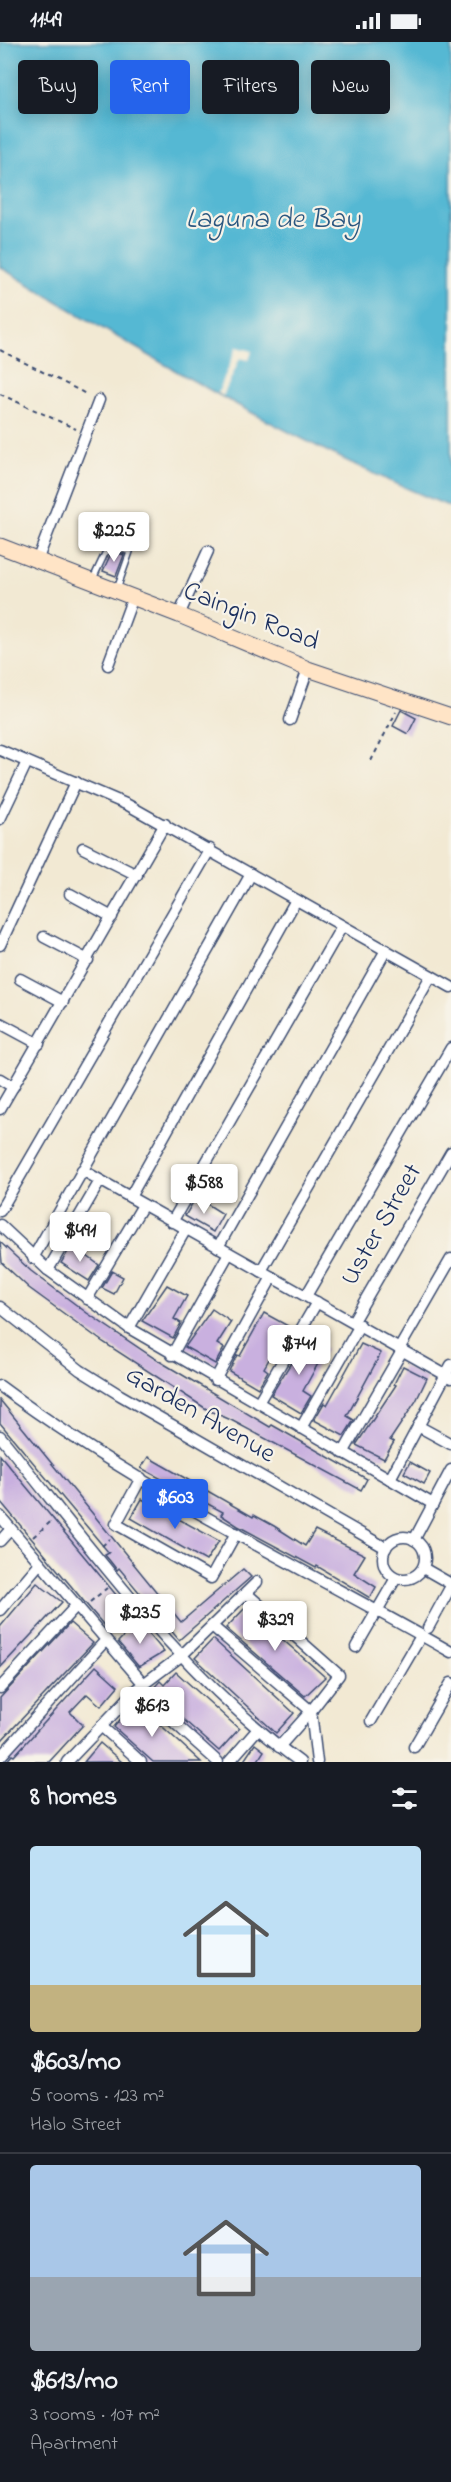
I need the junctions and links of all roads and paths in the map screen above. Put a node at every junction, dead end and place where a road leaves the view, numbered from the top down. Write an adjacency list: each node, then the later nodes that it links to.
1 (0, 350): 3 (path)
2 (0, 394): 4 (path)
3 (99, 400): 4 (street)
4 (86, 434): 7 (street)
5 (0, 546): 7 (street, Caingin Road)
6 (208, 551): 11 (street)
7 (37, 561): 8 (street, Caingin Road)
8 (92, 581): 9 (street, Caingin Road); 9 (lane)
9 (117, 591): 10 (street, Caingin Road)
10 (133, 597): 11 (street, Caingin Road); 12 (street)
11 (179, 615): 13 (street, Caingin Road)
12 (108, 665)
13 (308, 669): 14 (street, Caingin Road); 16 (street)
14 (402, 702): 15 (street, Caingin Road); 18 (path)
15 (451, 717)
16 (290, 720)
17 (0, 750): 19 (street)
18 (371, 761)
19 (27, 762): 20 (street); 21 (street)
20 (76, 782): 22 (street); 32 (street)
21 (0, 819)
22 (165, 824): 24 (street); 26 (street)
23 (84, 848): 26 (street)
24 (210, 849): 25 (street); 50 (street)
25 (251, 874): 28 (street); 46 (street)
26 (137, 875): 29 (street)
27 (70, 894): 29 (street)
28 (296, 900): 30 (street); 48 (street)
29 (112, 917): 34 (street)
30 (342, 926): 33 (street); 51 (street)
31 (44, 937): 34 (street)
32 (0, 945)
33 (386, 950): 35 (street); 54 (street)
34 (88, 960): 38 (street)
35 (431, 976): 37 (street); 59 (street)
36 (20, 979): 38 (street)
37 (451, 987)
38 (63, 1002): 40 (street)
39 (0, 1023): 40 (street)
40 (39, 1044): 43 (street)
41 (451, 1048): 61 (street)
42 (0, 1079): 43 (street)
43 (13, 1087): 44 (street)
44 (0, 1109)
45 (451, 1152): 65 (street, Uster Street)
46 (82, 1170): 47 (street); 56 (street)
47 (100, 1181): 48 (street); 58 (street)
48 (130, 1197): 49 (street)
49 (143, 1205): 51 (street); 62 (street)
50 (0, 1211)
51 (172, 1222): 53 (street)
52 (0, 1225): 56 (street)
53 (186, 1229): 54 (street); 66 (street)
54 (218, 1247): 55 (street)
55 (229, 1253): 59 (street); 68 (street)
56 (33, 1258): 58 (street)
57 (451, 1259): 67 (street)
58 (48, 1269): 62 (street)
59 (261, 1270): 60 (street)
60 (273, 1277): 61 (street); 71 (street)
61 (306, 1296): 63 (street)
62 (87, 1299): 66 (street)
63 (317, 1302): 65 (street); 73 (street)
64 (0, 1307): 90 (street, Garden Avenue)
65 (356, 1323): 67 (street); 75 (street, Uster Street)
66 (129, 1328): 68 (street)
67 (401, 1350): 70 (street); 78 (street)
68 (172, 1355): 71 (street)
69 (451, 1365): 70 (street)
70 (448, 1377): 74 (street)
71 (215, 1380): 73 (street)
72 (0, 1386): 80 (street)
73 (258, 1403): 75 (street)
74 (418, 1426): 77 (street); 81 (street)
75 (301, 1428): 78 (street)
76 (0, 1436): 83 (street)
77 (451, 1444)
78 (343, 1452): 81 (street)
79 (451, 1470): 82 (street)
80 (141, 1478): 86 (street); 86 (street)
81 (390, 1479): 82 (street)
82 (433, 1504): 87 (street)
83 (62, 1512): 89 (path); 94 (street)
84 (0, 1516): 85 (street)
85 (10, 1530): 88 (street); 89 (street)
86 (236, 1533): 100 (street)
87 (414, 1540): 90 (street); 92 (street)
88 (0, 1541)
89 (23, 1544): 91 (street)
90 (386, 1548): 93 (street)
91 (40, 1563): 98 (street); 99 (street)
92 (423, 1568): 93 (street); 96 (street)
93 (396, 1578): 100 (street)
94 (118, 1579): 98 (path); 106 (street)
95 (256, 1582): 97 (street)
96 (451, 1585): 102 (street)
97 (246, 1593): 101 (street); 110 (street)
98 (79, 1607): 103 (street); 109 (street)
99 (0, 1610)
100 (375, 1611): 102 (street); 104 (street)
101 (212, 1626): 106 (street); 110 (street)
102 (424, 1632): 105 (street); 111 (street)
103 (106, 1640): 108 (street); 116 (street)
104 (356, 1647)
105 (451, 1652)
106 (181, 1656): 108 (street); 113 (street)
107 (451, 1683): 115 (street)
108 (140, 1686): 112 (street); 119 (street)
109 (0, 1688)
110 (311, 1711): 114 (street); 122 (street)
111 (371, 1721)
112 (100, 1726): 117 (street); 118 (street)
113 (258, 1729): 114 (street); 120 (street)
114 (279, 1747): 121 (street)
115 (414, 1747)
116 (0, 1757)
117 (67, 1762)
118 (141, 1762)
119 (218, 1762)
120 (229, 1762)
121 (300, 1762)
122 (318, 1762)

